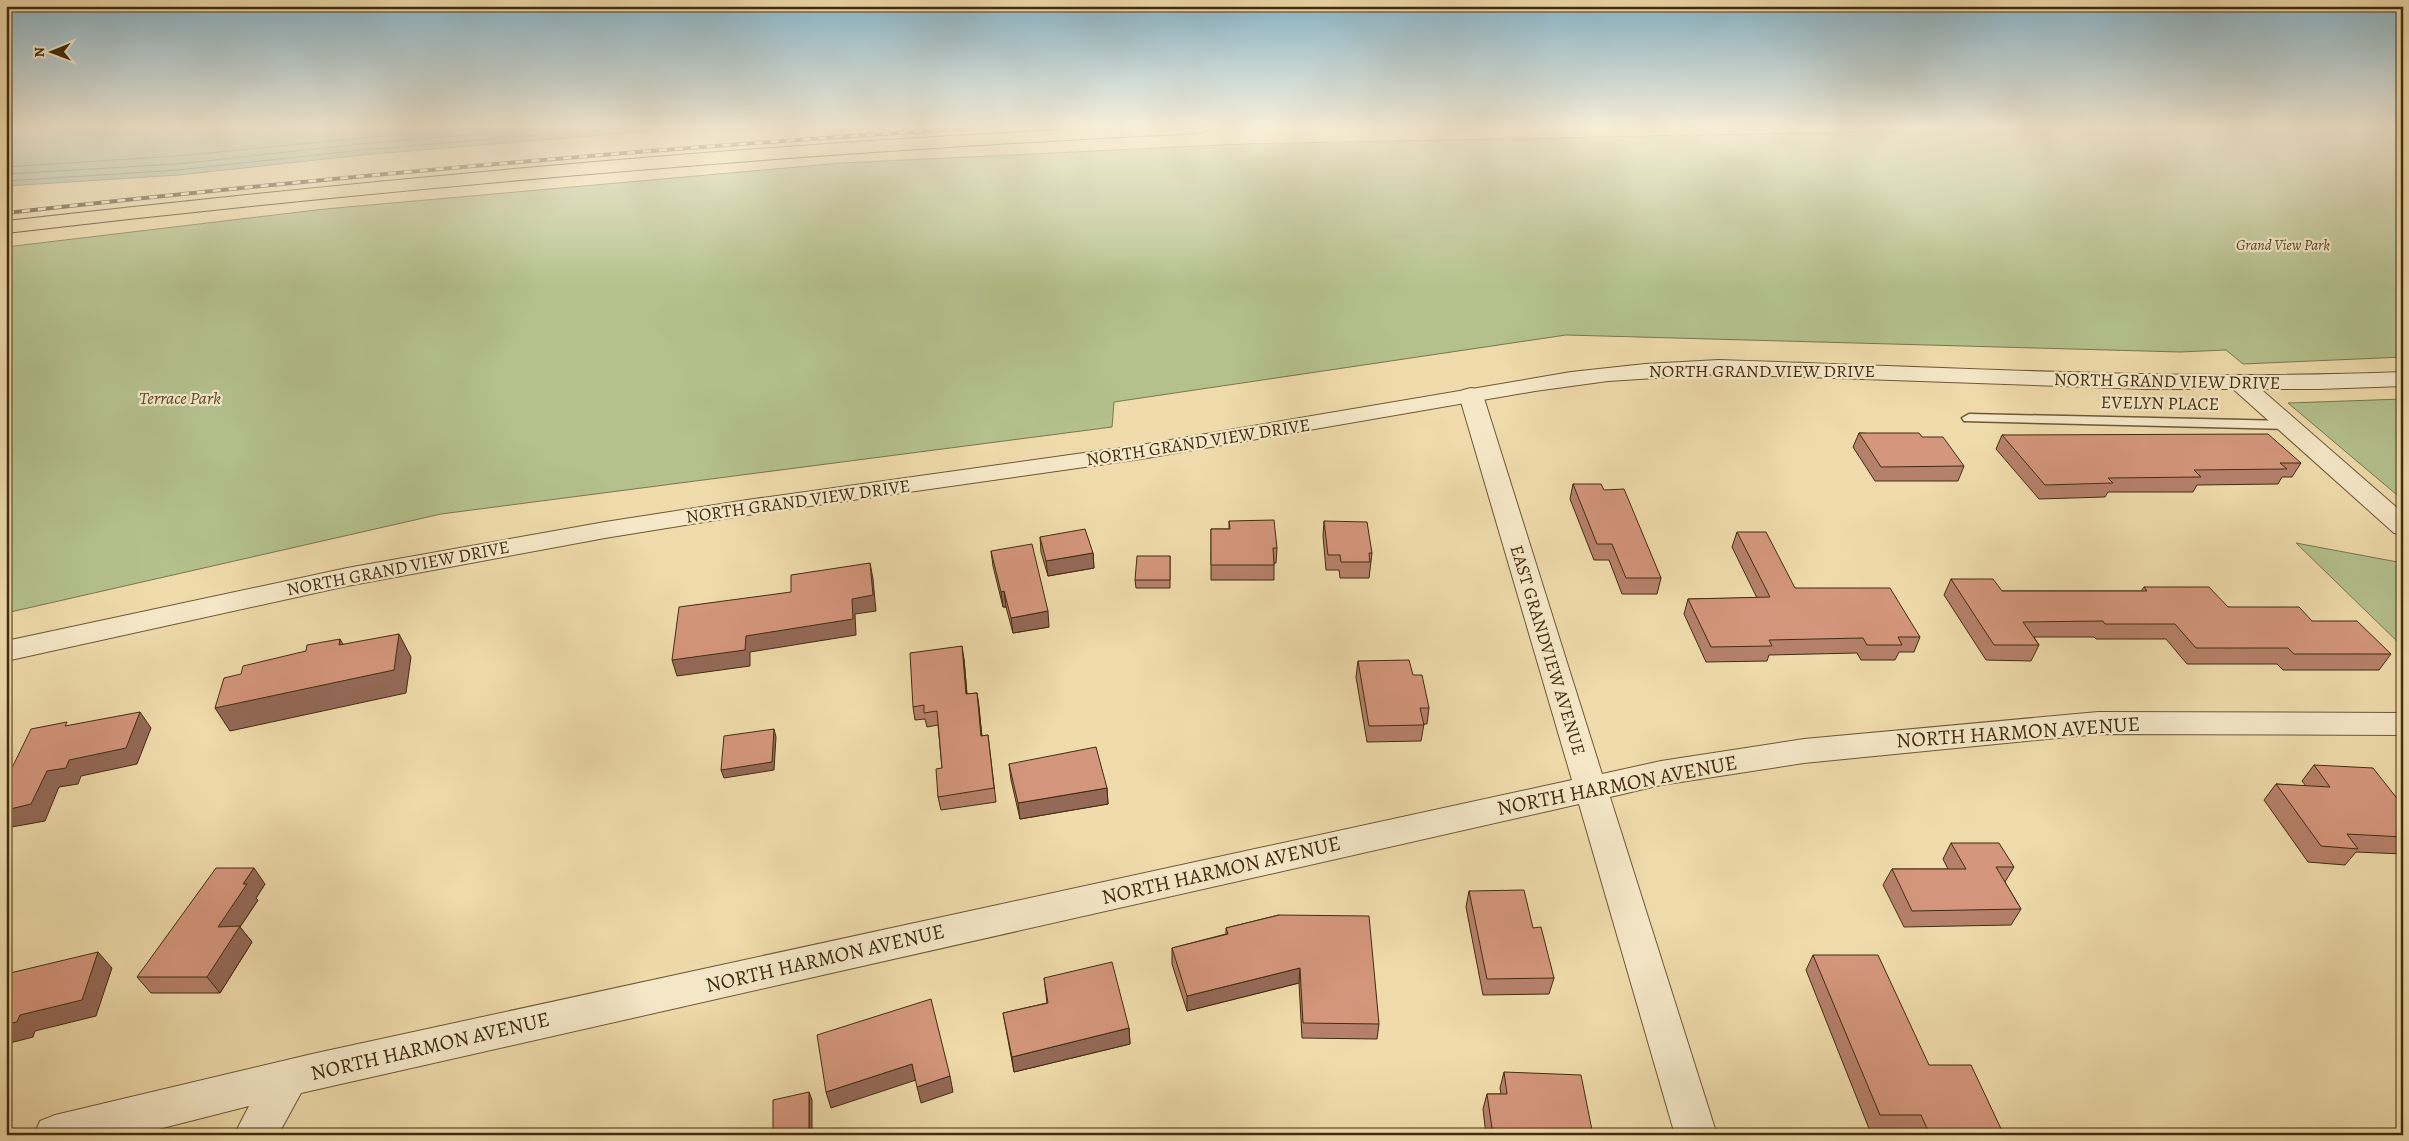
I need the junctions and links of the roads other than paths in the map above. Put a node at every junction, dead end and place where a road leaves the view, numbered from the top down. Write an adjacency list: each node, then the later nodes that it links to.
1 (433, 181): 2 (main road)
2 (6, 227)
3 (2403, 379): 4 (street, NORTH GRAND VIEW DRIVE)
4 (2240, 384): 5 (street, NORTH GRAND VIEW DRIVE); 7 (street)
5 (1470, 395): 9 (street, NORTH GRAND VIEW DRIVE); 11 (street, EAST GRANDVIEW AVENUE)
6 (1969, 418): 7 (lane, EVELYN PLACE)
7 (2290, 425): 8 (street)
8 (2403, 527)
9 (6, 651)
10 (2403, 724): 11 (street, NORTH HARMON AVENUE)
11 (1590, 788): 12 (street, NORTH HARMON AVENUE); 15 (street, EAST GRANDVIEW AVENUE)
12 (288, 1078): 13 (street, NORTH HARMON AVENUE); 14 (street)
13 (55, 1135)
14 (255, 1135)
15 (1696, 1135)

